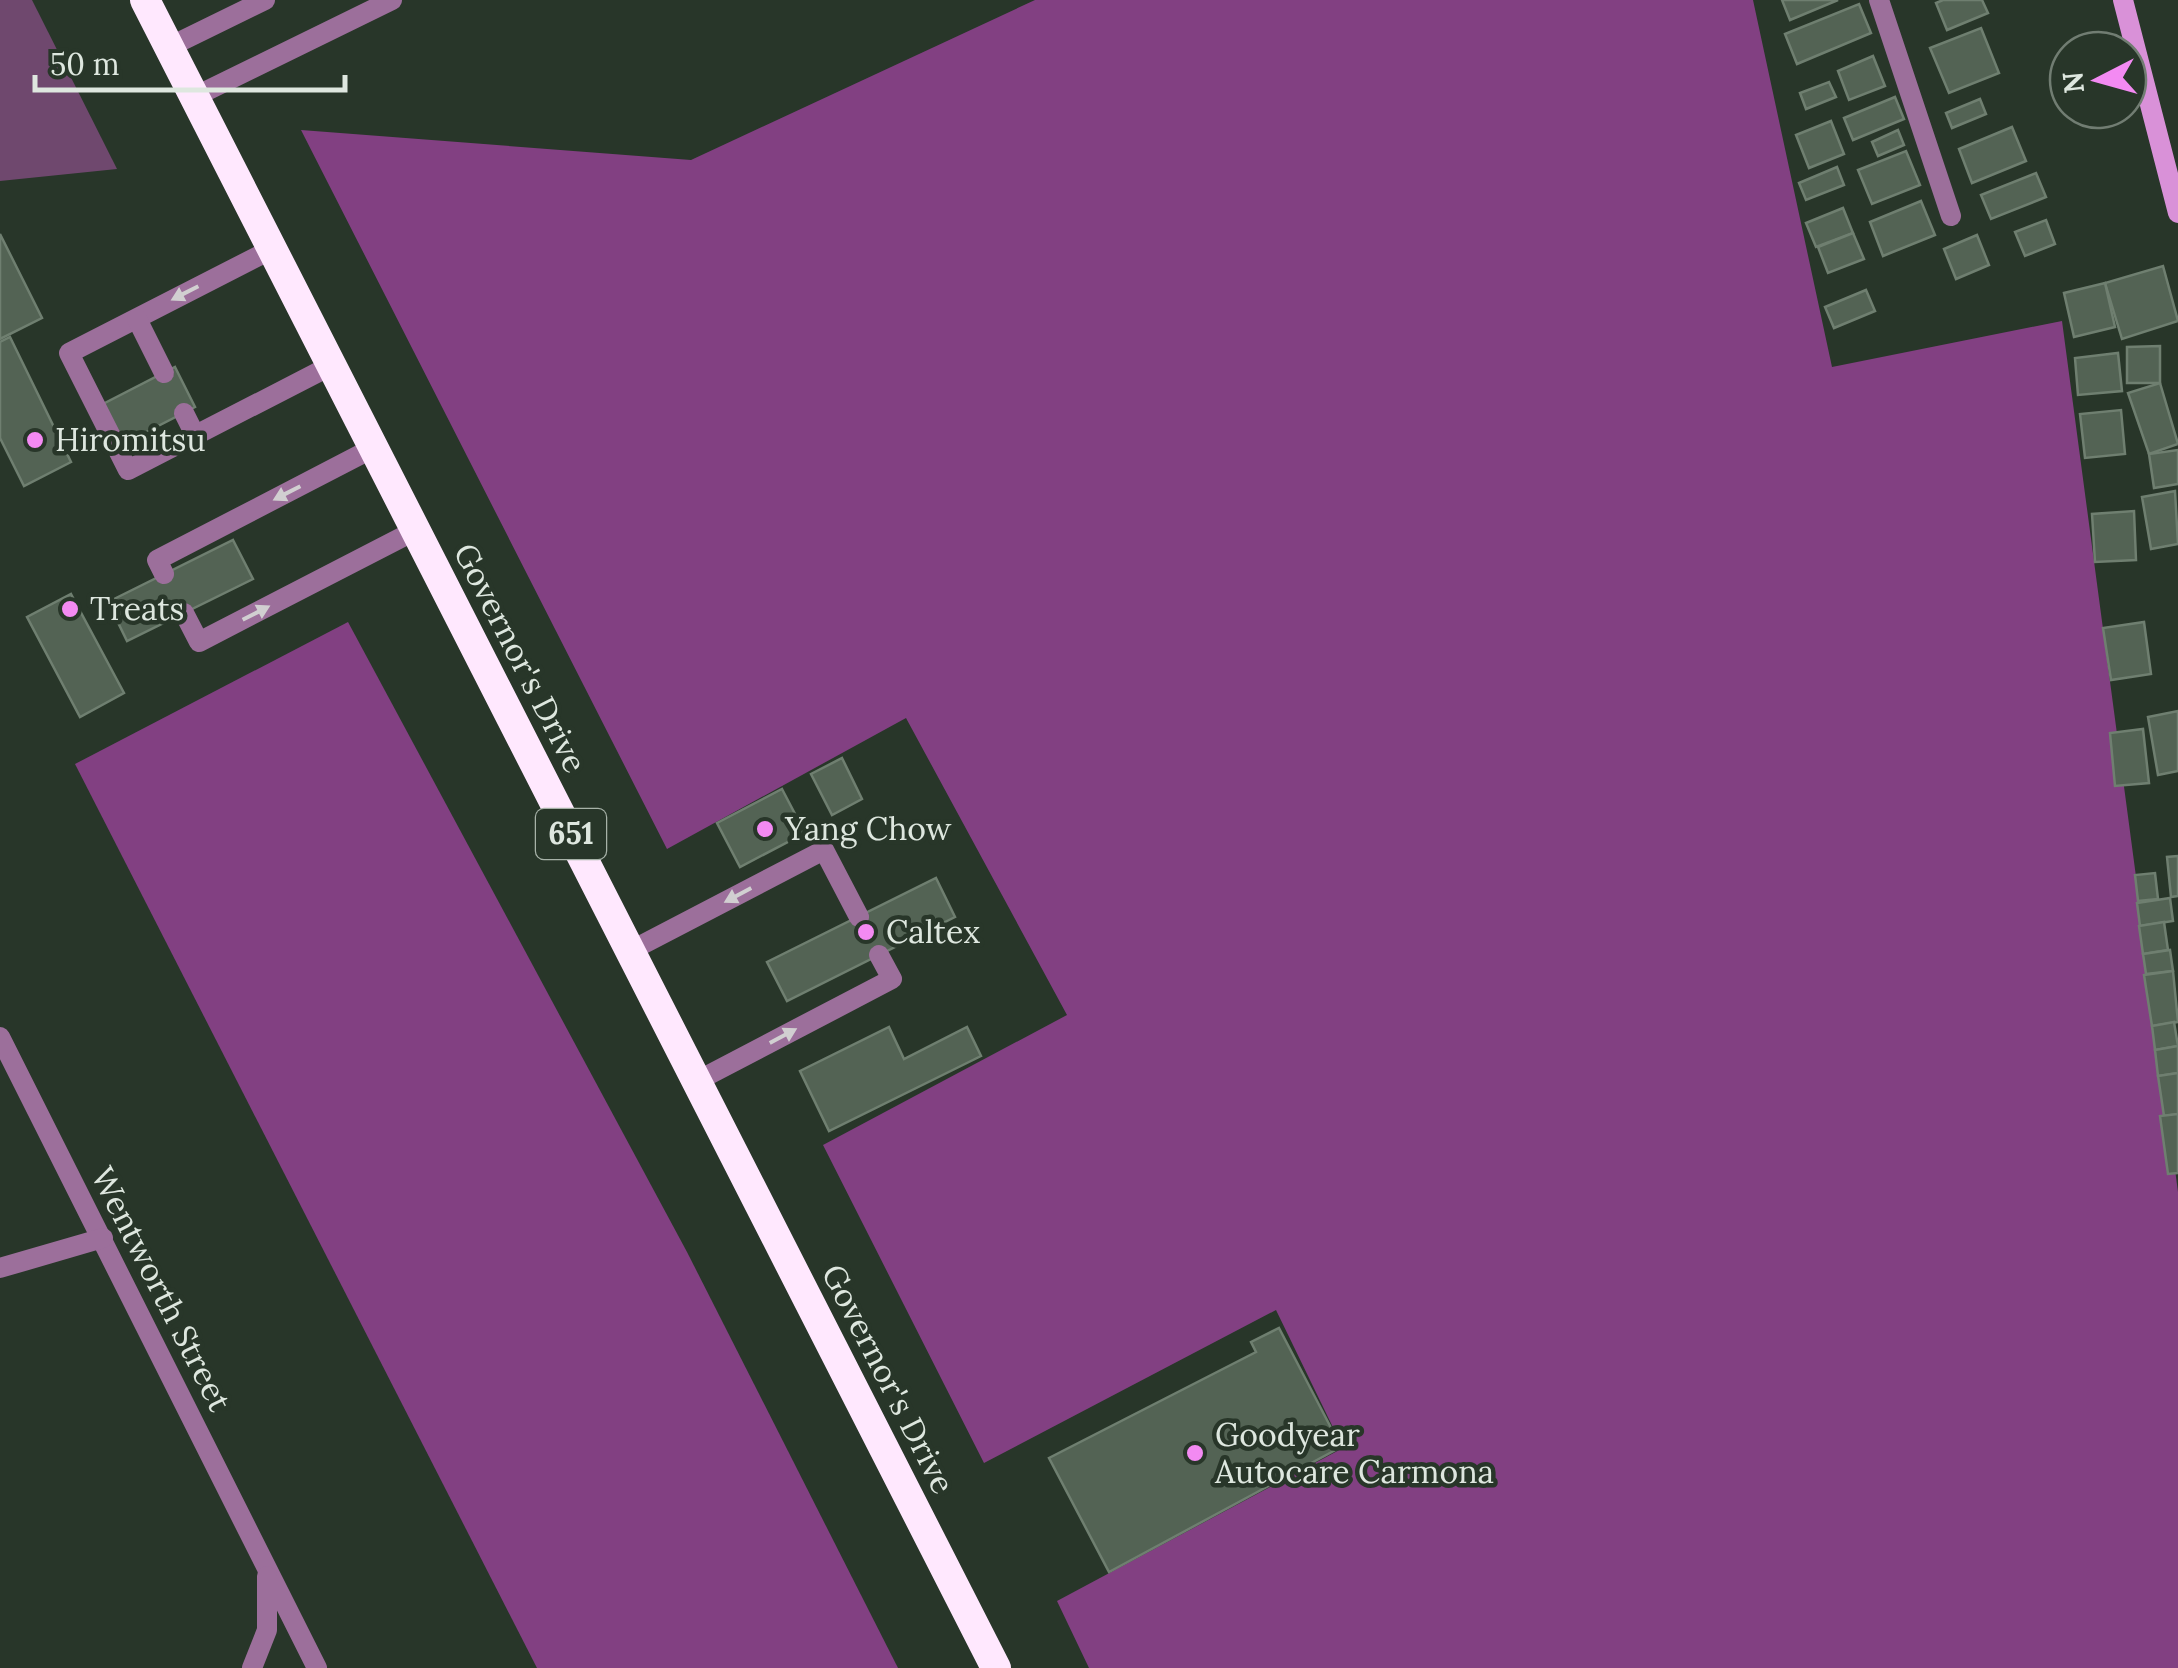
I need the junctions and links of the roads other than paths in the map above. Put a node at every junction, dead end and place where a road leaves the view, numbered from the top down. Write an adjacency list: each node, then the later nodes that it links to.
1 (145, 0): 6 (highway, Governor's Drive / 651)
2 (265, 0): 6 (street)
3 (392, 0): 7 (street)
4 (1878, 0): 9 (street)
5 (2123, 0): 8 (main road)
6 (169, 47): 7 (highway, Governor's Drive / 651)
7 (194, 97): 10 (highway, Governor's Drive / 651)
8 (2178, 214)
9 (1951, 216)
10 (272, 249): 11 (street, one-way to 11); 12 (highway, Governor's Drive / 651)
11 (136, 318): 13 (street); 15 (street)
12 (332, 365): 15 (street); 16 (highway, Governor's Drive / 651)
13 (164, 373)
14 (184, 413): 15 (street)
15 (196, 435)
16 (374, 448): 17 (highway, Governor's Drive / 651); 18 (street, one-way to 18)
17 (416, 530): 19 (street, one-way to 17); 21 (highway, Governor's Drive / 651)
18 (164, 574)
19 (184, 613)
20 (859, 916): 21 (street, one-way to 21)
21 (630, 951): 24 (highway, Governor's Drive / 651)
22 (879, 955): 24 (street, one-way to 22)
23 (0, 1037): 25 (street, Wentworth Street)
24 (697, 1081): 30 (highway, Governor's Drive / 651)
25 (103, 1238): 26 (street); 27 (street, Wentworth Street)
26 (0, 1268)
27 (267, 1569): 28 (street, Wentworth Street); 29 (street, Wentworth Street)
28 (252, 1668)
29 (317, 1668)
30 (996, 1668)

